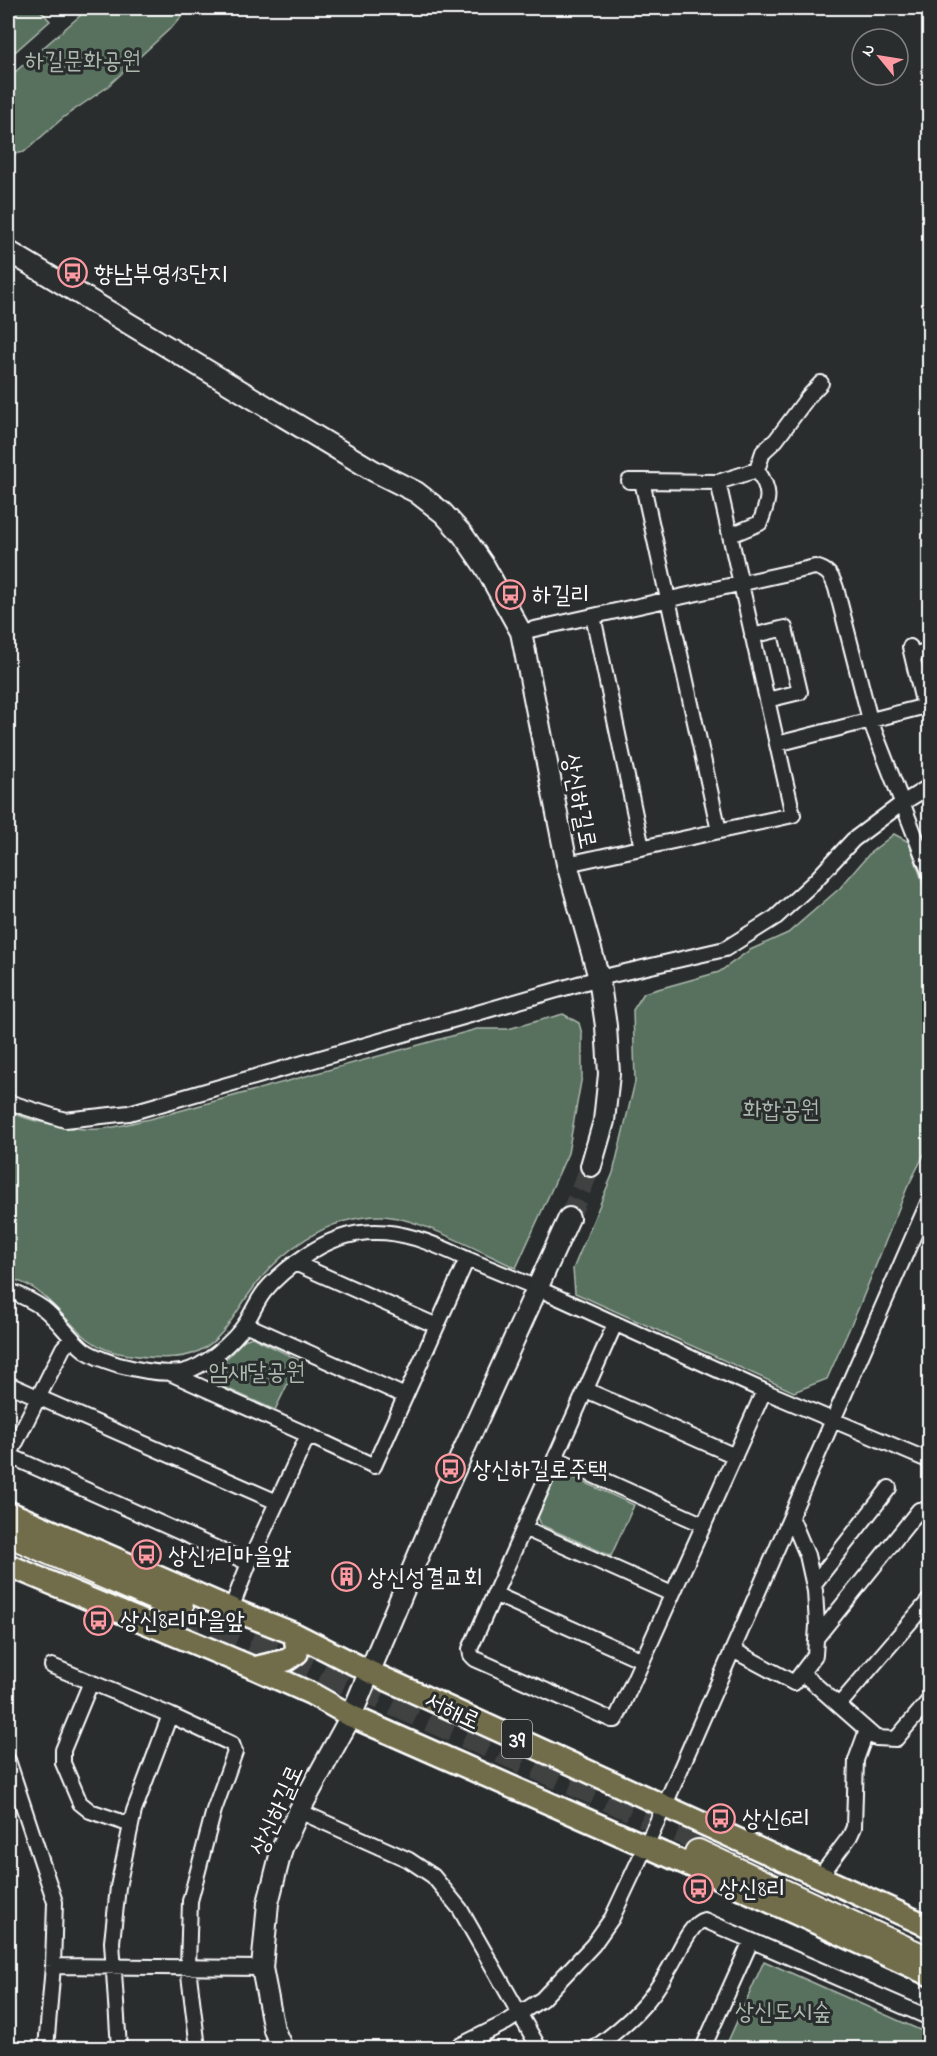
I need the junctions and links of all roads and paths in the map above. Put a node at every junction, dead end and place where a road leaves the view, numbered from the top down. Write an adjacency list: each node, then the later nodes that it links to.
1 (8, 250): 9 (street, 상신하길로)
2 (821, 383): 3 (street)
3 (757, 470): 4 (street); 5 (street)
4 (718, 482): 5 (street); 7 (street)
5 (731, 535): 6 (street)
6 (740, 584): 7 (street); 10 (street); 14 (street)
7 (668, 600): 8 (street); 18 (street)
8 (593, 616): 9 (street); 19 (street)
9 (521, 632): 20 (street, 상신하길로)
10 (752, 636): 12 (street); 12 (street)
11 (930, 650): 13 (street)
12 (767, 700): 15 (street)
13 (927, 706): 14 (street)
14 (870, 720): 15 (street); 17 (street)
15 (777, 744): 18 (street)
16 (930, 786): 17 (street)
17 (901, 804): 21 (street); 22 (street)
18 (719, 831): 19 (street)
19 (642, 848): 20 (street)
20 (567, 864): 22 (street, 상신하길로)
21 (930, 874)
22 (599, 978): 23 (street); 24 (street, 상신하길로)
23 (8, 1102)
24 (591, 1166)
25 (930, 1198): 41 (street)
26 (569, 1218): 29 (street, 상신하길로)
27 (467, 1259): 28 (street); 29 (street); 33 (street)
28 (295, 1263): 31 (street); 33 (street)
29 (537, 1288): 32 (street); 69 (street, 상신하길로)
30 (8, 1290): 34 (street)
31 (245, 1324): 35 (street); 39 (street)
32 (615, 1324): 37 (street); 38 (street)
33 (437, 1326): 39 (street)
34 (72, 1338): 35 (street); 40 (street)
35 (169, 1372): 42 (street)
36 (8, 1384): 40 (street)
37 (586, 1390): 43 (street); 45 (street)
38 (764, 1390): 41 (street); 43 (street)
39 (405, 1396): 42 (street)
40 (38, 1397): 44 (street); 48 (street)
41 (833, 1420): 46 (street); 51 (street)
42 (308, 1435): 48 (street)
43 (735, 1456): 52 (street)
44 (8, 1457): 56 (street)
45 (555, 1458): 52 (street); 53 (street)
46 (930, 1461)
47 (889, 1488): 58 (street)
48 (277, 1502): 56 (street)
49 (919, 1510): 64 (street)
50 (8, 1512): 62 (main road, 서해로 / 39)
51 (791, 1517): 58 (street); 65 (street)
52 (704, 1525): 60 (street)
53 (524, 1527): 59 (street); 60 (street)
54 (8, 1533): 55 (highway)
55 (8, 1546)
56 (249, 1563): 62 (street)
57 (8, 1564): 68 (main road, 서해로 / 39)
58 (814, 1584): 64 (street)
59 (494, 1594): 66 (street); 66 (street)
60 (672, 1594): 66 (street)
61 (930, 1599): 73 (street)
62 (231, 1609): 63 (main road, 서해로 / 39)
63 (295, 1634): 68 (main road); 69 (main road, 서해로 / 39)
64 (816, 1637): 70 (street)
65 (733, 1650): 70 (street); 78 (street)
66 (642, 1660)
67 (52, 1666): 71 (street)
68 (254, 1668): 75 (main road, 서해로 / 39)
69 (370, 1672): 75 (street, 상신하길로); 78 (main road, 서해로 / 39)
70 (802, 1673): 73 (street)
71 (92, 1682): 74 (street); 80 (street)
72 (930, 1699): 76 (street)
73 (839, 1705): 76 (street)
74 (170, 1715): 80 (street); 90 (street)
75 (351, 1716): 79 (street, 상신하길로); 81 (main road, 서해로 / 39)
76 (867, 1730): 83 (street)
77 (8, 1760): 88 (street)
78 (664, 1807): 81 (street); 82 (main road, 서해로 / 39)
79 (299, 1811): 91 (street, 상신하길로); 93 (street)
80 (131, 1825): 89 (street)
81 (645, 1847): 82 (main road, 서해로 / 39); 93 (street)
82 (703, 1848): 83 (main road, 서해로 / 39); 86 (highway, 서해로 / 39); 87 (highway, 서해로 / 39); 92 (main road, 서해로 / 39)
83 (819, 1878): 84 (main road, 서해로 / 39)
84 (930, 1927)
85 (751, 1941): 94 (street); 101 (street); 102 (street)
86 (930, 1943)
87 (930, 1961)
88 (53, 1966): 89 (street); 95 (street)
89 (113, 1967): 90 (street); 96 (street)
90 (188, 1967): 91 (street); 97 (street)
91 (262, 1968): 98 (street, 상신하길로)
92 (930, 1975)
93 (521, 2014): 99 (street); 100 (street)
94 (930, 2018)
95 (46, 2049)
96 (119, 2049)
97 (198, 2049)
98 (282, 2049)
99 (456, 2049)
100 (540, 2049)
101 (596, 2049)
102 (703, 2049)

